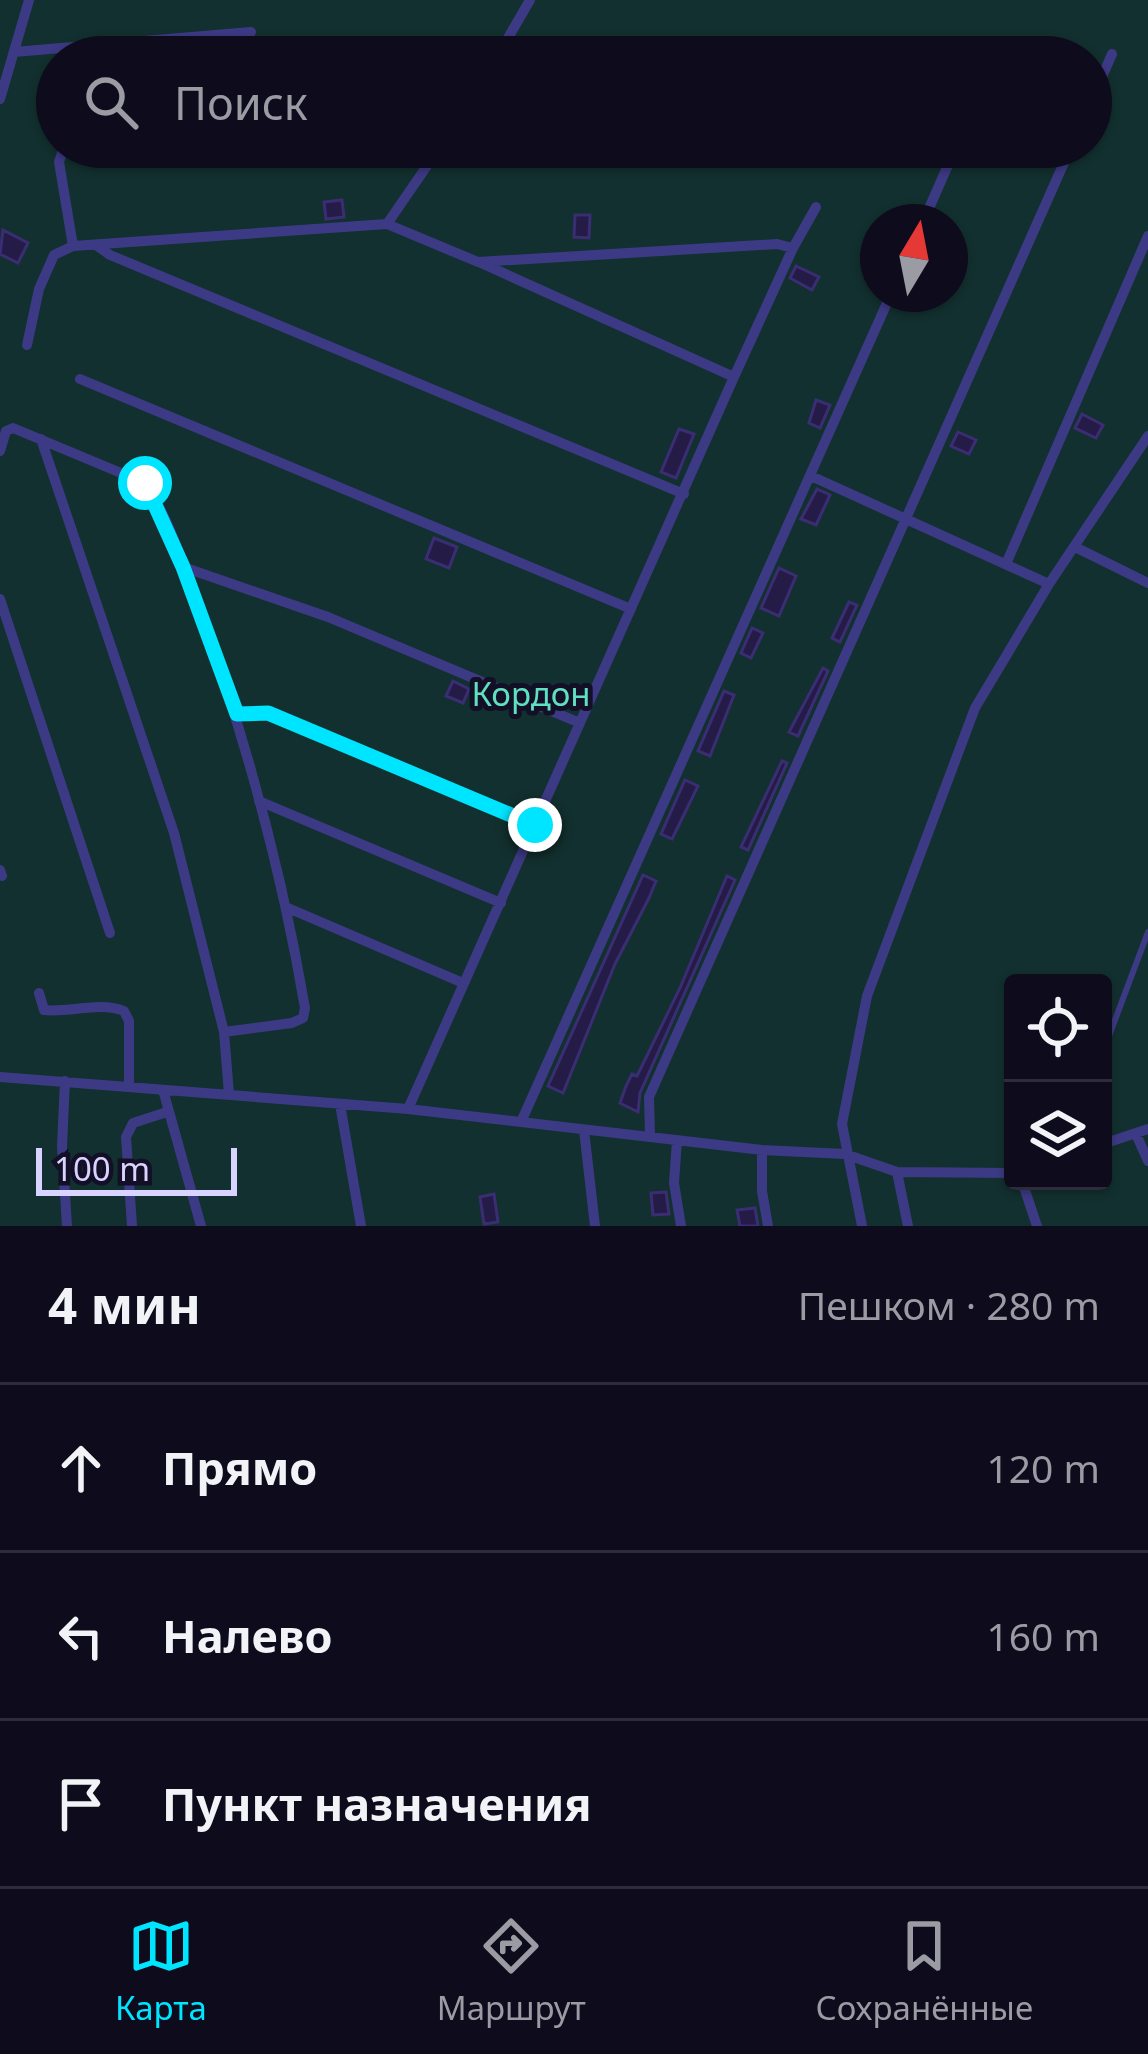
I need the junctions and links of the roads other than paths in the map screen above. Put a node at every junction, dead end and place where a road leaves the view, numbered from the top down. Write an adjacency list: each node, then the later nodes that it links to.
1 (29, 0): 7 (street)
2 (530, 0): 5 (street)
3 (251, 32): 4 (street)
4 (204, 36)
5 (509, 36)
6 (36, 50): 7 (street)
7 (14, 52): 8 (street)
8 (0, 99)
9 (60, 168): 18 (street)
10 (426, 168): 15 (street)
11 (947, 168): 13 (street)
12 (1062, 168): 30 (street)
13 (931, 204)
14 (816, 207): 19 (street)
15 (387, 224): 17 (street); 20 (street)
16 (1148, 236): 32 (street)
17 (96, 244): 18 (street); 29 (street)
18 (74, 246): 22 (street)
19 (793, 248): 20 (street); 23 (street)
20 (478, 262): 23 (street)
21 (883, 312): 28 (street)
22 (27, 345)
23 (734, 377): 29 (street)
24 (80, 379): 37 (street)
25 (1148, 436): 31 (street)
26 (41, 439): 27 (street); 33 (street); 49 (street)
27 (0, 451)
28 (811, 476): 30 (street); 58 (street)
29 (684, 494): 37 (street)
30 (906, 521): 32 (street); 61 (street)
31 (1075, 548): 34 (street); 35 (street)
32 (1006, 564): 35 (street)
33 (183, 567): 38 (street); 39 (street)
34 (1148, 583)
35 (1049, 584): 65 (street)
36 (0, 599): 45 (street)
37 (631, 609): 39 (street)
38 (237, 714): 40 (street); 41 (street)
39 (580, 723): 41 (street)
40 (259, 801): 42 (street); 43 (street)
41 (535, 825): 42 (street)
42 (500, 903): 46 (street)
43 (288, 908): 46 (street); 49 (street)
44 (1148, 932): 48 (lane)
45 (110, 933)
46 (463, 983): 56 (street)
47 (39, 993): 52 (street)
48 (1112, 1028)
49 (224, 1032): 54 (street)
50 (0, 1078): 51 (street)
51 (65, 1081): 52 (street); 70 (street)
52 (129, 1087): 53 (street)
53 (163, 1090): 54 (street); 57 (street)
54 (230, 1094): 55 (street)
55 (340, 1104): 56 (street); 73 (street)
56 (408, 1109): 58 (street)
57 (167, 1112): 71 (street); 72 (street)
58 (521, 1122): 59 (street)
59 (584, 1130): 61 (street); 74 (street)
60 (1142, 1131): 63 (street); 66 (street)
61 (650, 1136): 62 (street)
62 (677, 1140): 64 (street); 75 (street)
63 (1112, 1141)
64 (762, 1150): 65 (street); 76 (street)
65 (845, 1154): 67 (street); 77 (street)
66 (1148, 1160)
67 (897, 1172): 68 (street); 78 (street)
68 (1004, 1174)
69 (1025, 1190): 79 (street)
70 (67, 1226)
71 (131, 1226)
72 (201, 1226)
73 (361, 1226)
74 (595, 1226)
75 (681, 1226)
76 (768, 1226)
77 (862, 1226)
78 (908, 1226)
79 (1037, 1226)

